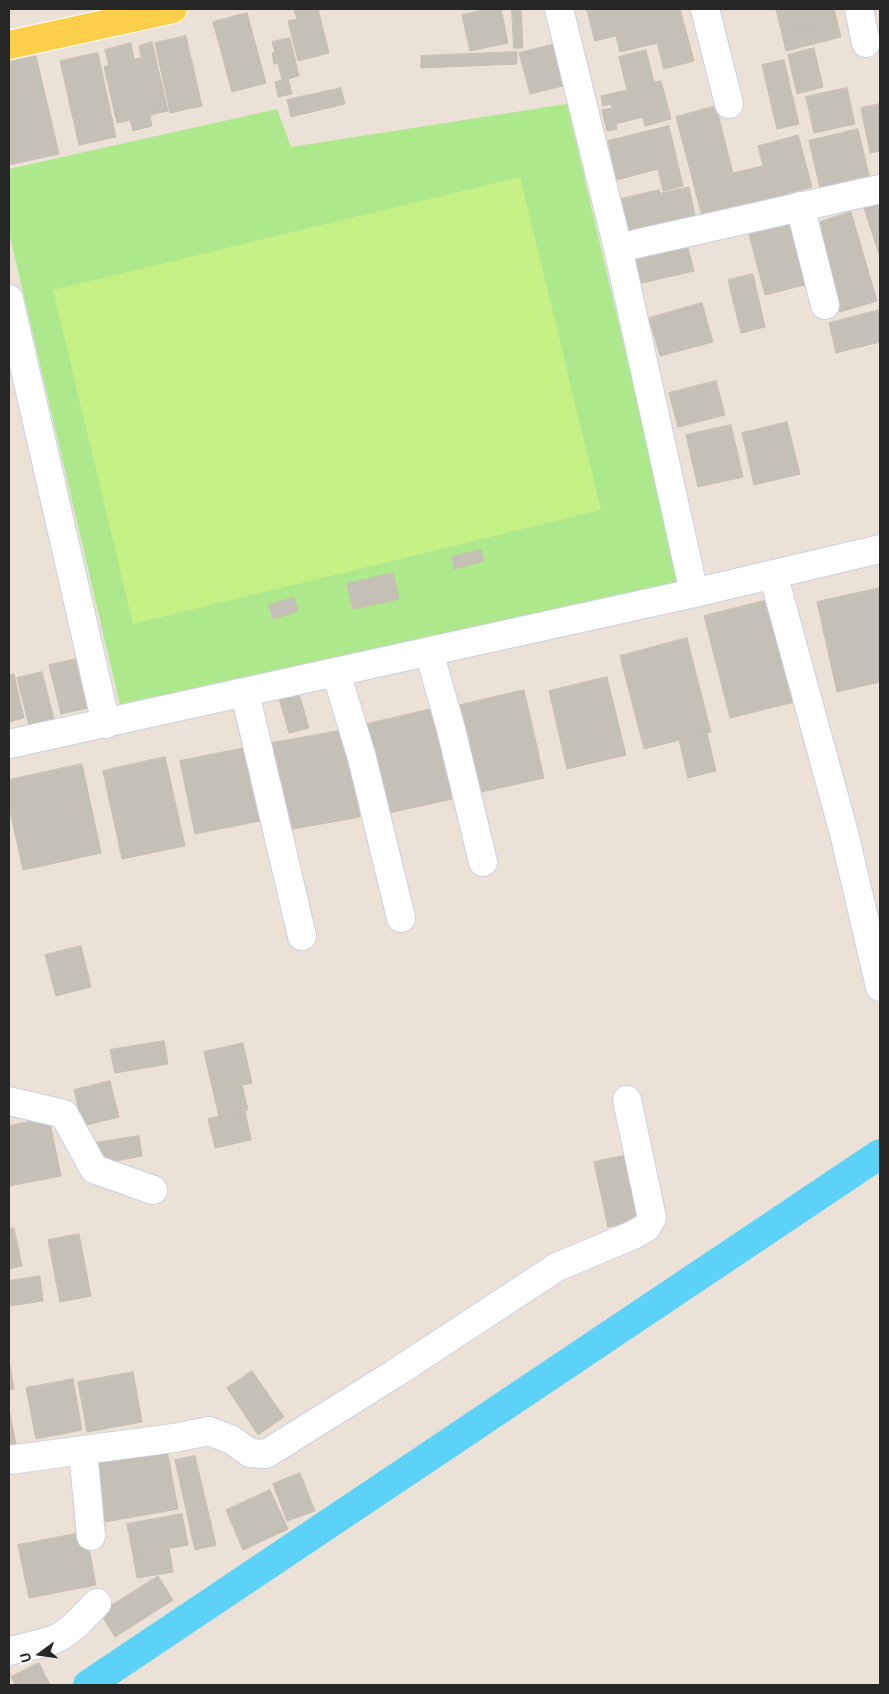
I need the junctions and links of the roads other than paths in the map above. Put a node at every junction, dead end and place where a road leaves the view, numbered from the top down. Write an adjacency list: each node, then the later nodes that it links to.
1 (173, 9): 5 (main road)
2 (559, 9): 11 (street)
3 (705, 9): 8 (street)
4 (859, 9): 6 (street)
5 (137, 13): 7 (main road)
6 (866, 43)
7 (9, 45)
8 (729, 104)
9 (880, 189): 10 (street)
10 (800, 206): 11 (street); 13 (street)
11 (618, 248): 16 (street)
12 (9, 299): 20 (street)
13 (825, 305)
14 (880, 549): 15 (street)
15 (774, 574): 16 (street); 25 (street)
16 (694, 593): 17 (street)
17 (429, 652): 18 (street); 22 (street)
18 (336, 672): 19 (street); 23 (street)
19 (245, 693): 20 (street); 24 (street)
20 (106, 724): 21 (street)
21 (9, 744)
22 (483, 862)
23 (401, 918)
24 (302, 936)
25 (880, 987)
26 (627, 1100): 29 (street)
27 (9, 1101): 28 (street)
28 (153, 1190)
29 (83, 1451): 30 (street); 31 (street)
30 (9, 1460)
31 (91, 1536)
32 (97, 1603): 33 (street)
33 (9, 1651)

